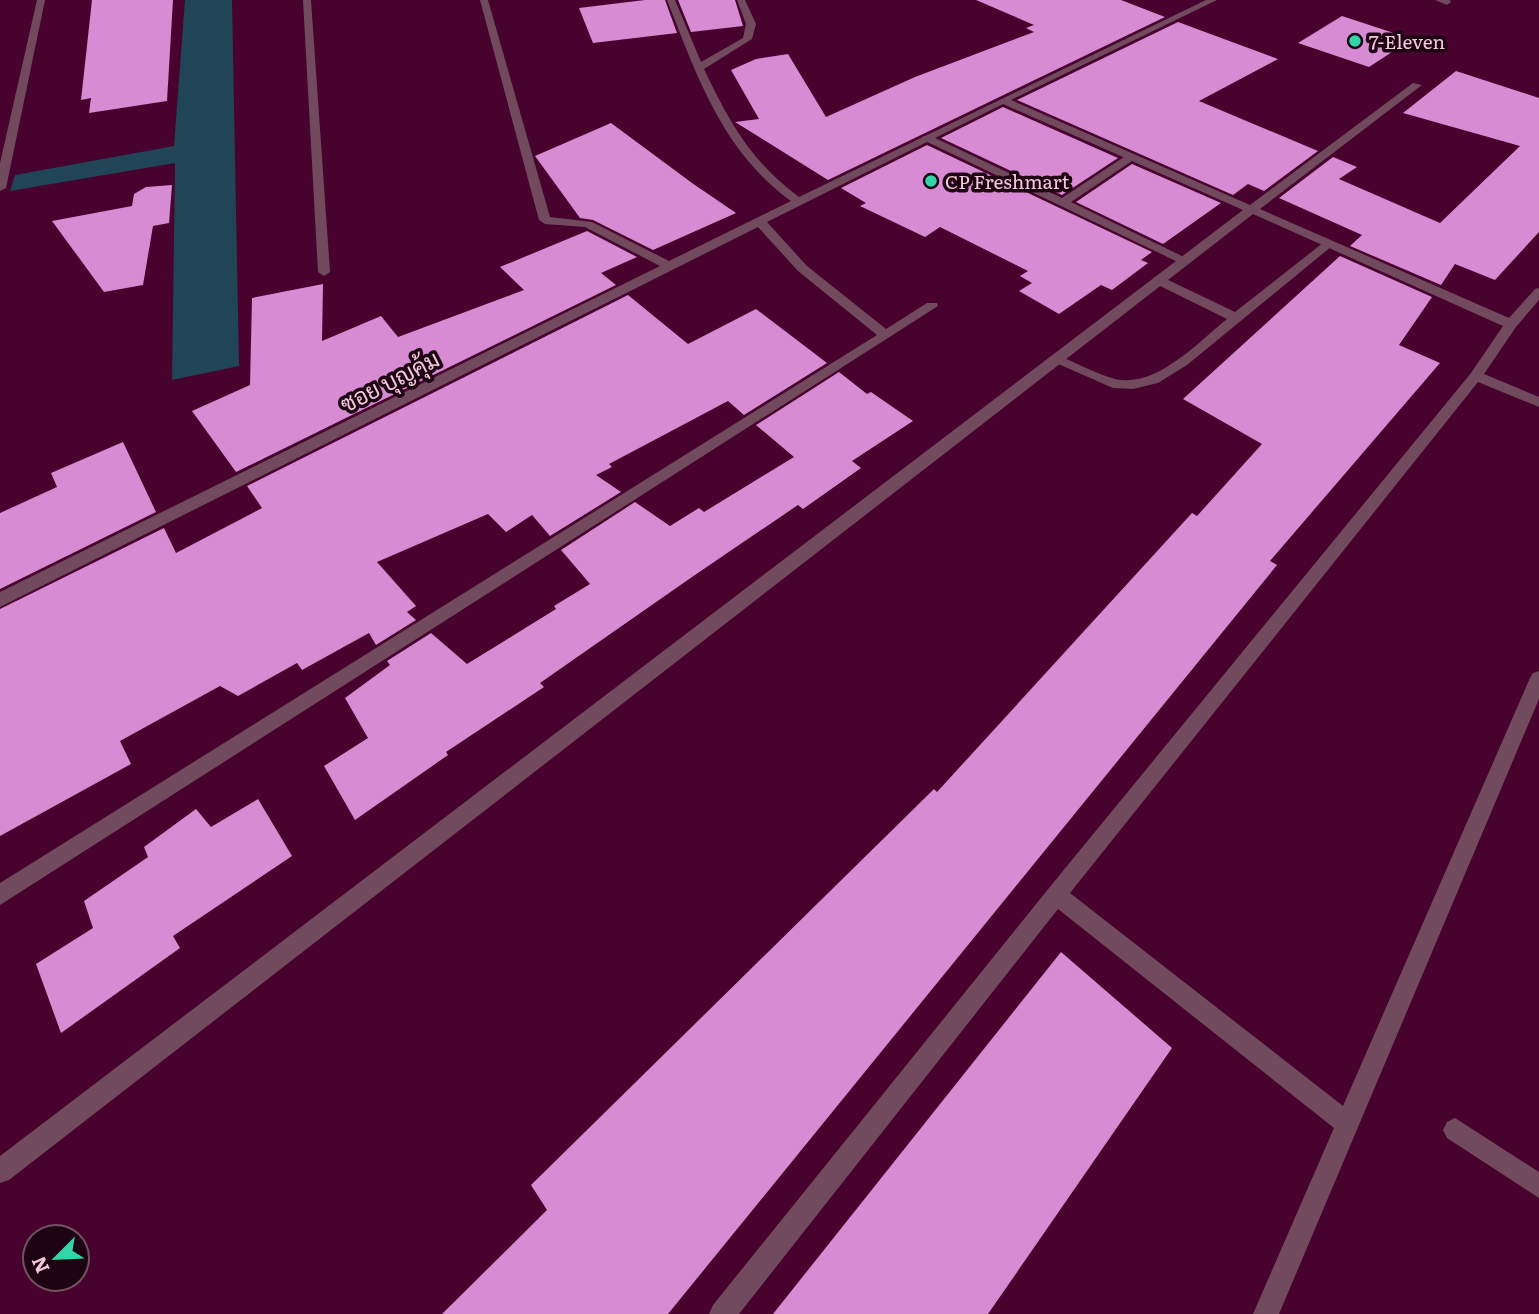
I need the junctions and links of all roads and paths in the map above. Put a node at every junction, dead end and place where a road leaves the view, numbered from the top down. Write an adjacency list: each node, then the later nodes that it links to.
1 (41, 0): 12 (street)
2 (307, 0): 20 (street)
3 (484, 0): 19 (street)
4 (671, 0): 7 (street)
5 (741, 0): 7 (street)
6 (1213, 0): 9 (street, ซอย บุญคุ้ม)
7 (700, 67): 13 (street)
8 (1417, 85): 15 (street)
9 (1003, 100): 10 (street, ซอย บุญคุ้ม); 11 (street)
10 (927, 138): 13 (street, ซอย บุญคุ้ม); 14 (street)
11 (1131, 157): 14 (street); 15 (street)
12 (0, 188)
13 (799, 201): 16 (street, ซอย บุญคุ้ม)
14 (1062, 202): 18 (street)
15 (1251, 209): 17 (street); 18 (street)
16 (760, 221): 19 (street, ซอย บุญคุ้ม); 26 (street)
17 (1328, 243): 24 (street); 25 (street)
18 (1184, 260): 21 (street)
19 (669, 266): 30 (street, ซอย บุญคุ้ม)
20 (324, 272)
21 (1158, 280): 24 (street); 27 (street)
22 (1539, 292): 25 (street)
23 (932, 306): 26 (street)
24 (1236, 318): 27 (street)
25 (1511, 324): 28 (street)
26 (886, 336): 32 (street)
27 (1054, 359): 36 (street)
28 (1476, 376): 29 (street); 33 (street)
29 (1539, 402)
30 (0, 600)
31 (1539, 678): 34 (street)
32 (0, 895)
33 (1056, 895): 34 (street); 38 (street)
34 (1349, 1125): 39 (street)
35 (1455, 1130): 37 (street)
36 (0, 1171)
37 (1539, 1186)
38 (722, 1314)
39 (1266, 1314)

